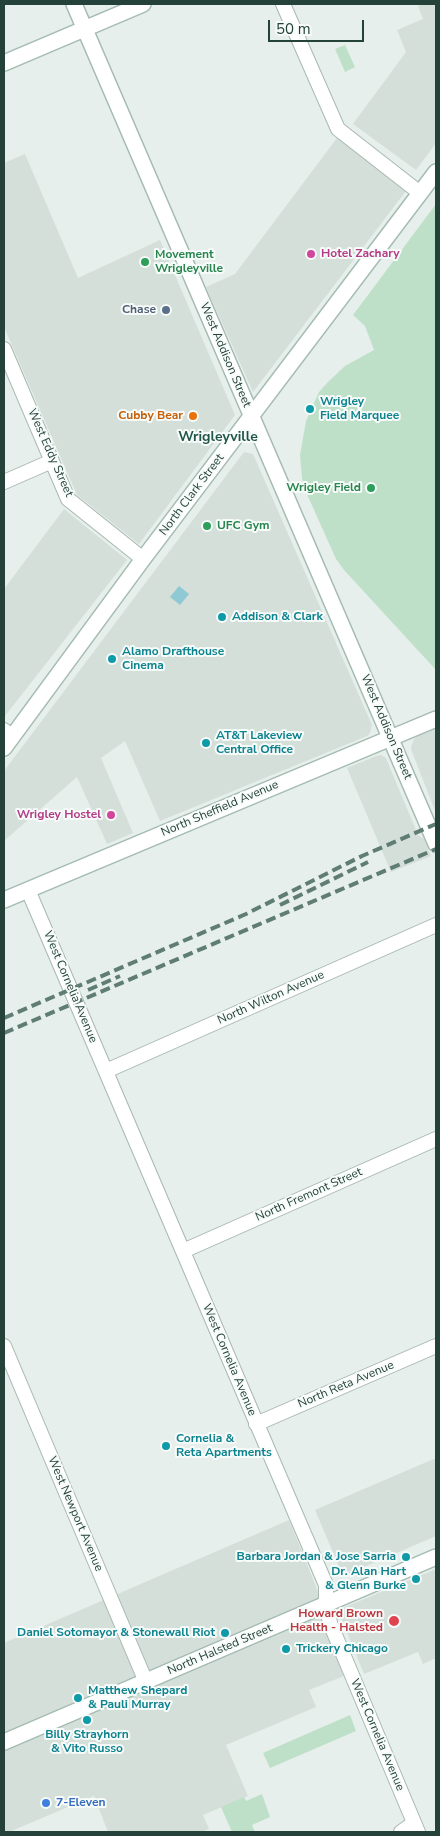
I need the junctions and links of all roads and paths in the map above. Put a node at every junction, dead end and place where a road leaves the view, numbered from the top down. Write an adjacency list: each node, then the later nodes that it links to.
1 (74, 4): 4 (street, West Addison Street)
2 (143, 4): 4 (street)
3 (283, 4): 7 (street)
4 (84, 29): 5 (street); 9 (street, West Addison Street)
5 (4, 63)
6 (436, 172): 7 (street, North Clark Street)
7 (420, 193): 9 (street, North Clark Street)
8 (4, 348): 10 (street, West Eddy Street)
9 (251, 416): 12 (street, North Clark Street); 15 (street, West Addison Street)
10 (52, 461): 11 (street); 12 (street, West Eddy Street)
11 (4, 482)
12 (143, 559): 14 (street, North Clark Street)
13 (436, 719): 15 (street, North Sheffield Avenue)
14 (6, 738)
15 (390, 738): 16 (street, West Addison Street); 17 (street, North Sheffield Avenue)
16 (436, 844)
17 (28, 890): 18 (street, North Sheffield Avenue); 20 (street, West Cornelia Avenue)
18 (4, 900)
19 (436, 925): 20 (street, North Wilton Avenue)
20 (106, 1071): 22 (street, West Cornelia Avenue)
21 (436, 1140): 22 (street, North Fremont Street)
22 (183, 1251): 25 (street, West Cornelia Avenue)
23 (4, 1346): 28 (street, West Newport Avenue)
24 (436, 1346): 25 (street, North Reta Avenue)
25 (256, 1424): 27 (street, West Cornelia Avenue)
26 (436, 1557): 27 (street, North Halsted Street)
27 (326, 1604): 28 (street, North Halsted Street); 30 (street, West Cornelia Avenue)
28 (146, 1682): 29 (street, North Halsted Street)
29 (4, 1742)
30 (416, 1828): 31 (street)
31 (401, 1832)

